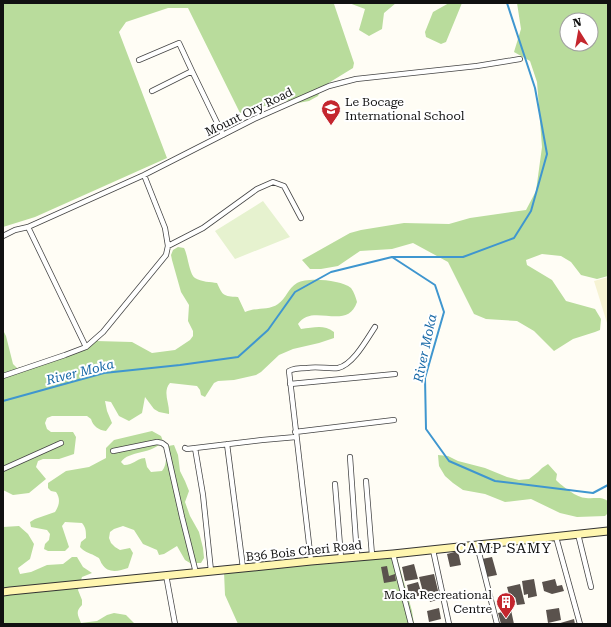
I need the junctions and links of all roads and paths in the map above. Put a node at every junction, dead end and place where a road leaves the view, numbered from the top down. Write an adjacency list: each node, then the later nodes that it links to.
1 (520, 59): 5 (street, Mount Ory Road)
2 (139, 60): 3 (street)
3 (192, 71): 4 (street); 5 (street)
4 (152, 90)
5 (224, 135): 6 (street, Mount Ory Road)
6 (144, 175): 8 (street, Mount Ory Road); 10 (street)
7 (301, 218): 10 (street)
8 (28, 227): 9 (street, Mount Ory Road); 12 (street)
9 (3, 236)
10 (168, 246): 12 (street)
11 (374, 327): 15 (street)
12 (86, 347): 14 (street)
13 (395, 374): 15 (street)
14 (3, 376)
15 (290, 384): 17 (street)
16 (394, 420): 17 (street)
17 (296, 434): 19 (street); 36 (street)
18 (61, 443): 24 (street)
19 (227, 444): 21 (street); 37 (street)
20 (185, 448): 21 (street)
21 (195, 448): 38 (street)
22 (114, 451): 39 (street)
23 (350, 457): 34 (street)
24 (3, 469)
25 (366, 481): 33 (street)
26 (334, 484): 35 (street)
27 (608, 532): 28 (main road, B36 Bois Cheri Road)
28 (578, 534): 29 (main road, B36 Bois Cheri Road); 41 (street)
29 (556, 536): 30 (main road, B36 Bois Cheri Road); 47 (street)
30 (477, 545): 31 (main road, B36 Bois Cheri Road); 46 (street)
31 (433, 550): 32 (main road, B36 Bois Cheri Road); 45 (street)
32 (393, 554): 33 (main road, B36 Bois Cheri Road); 44 (street)
33 (372, 555): 34 (main road, B36 Bois Cheri Road)
34 (357, 556): 35 (main road, B36 Bois Cheri Road)
35 (341, 558): 36 (main road, B36 Bois Cheri Road)
36 (311, 561): 37 (main road, B36 Bois Cheri Road)
37 (244, 568): 38 (main road, B36 Bois Cheri Road)
38 (211, 571): 39 (main road, B36 Bois Cheri Road)
39 (196, 572): 40 (main road, B36 Bois Cheri Road)
40 (166, 575): 42 (main road, B36 Bois Cheri Road); 43 (street)
41 (591, 587)
42 (3, 592)
43 (175, 624)
44 (412, 624)
45 (449, 624)
46 (497, 624)
47 (580, 624)

